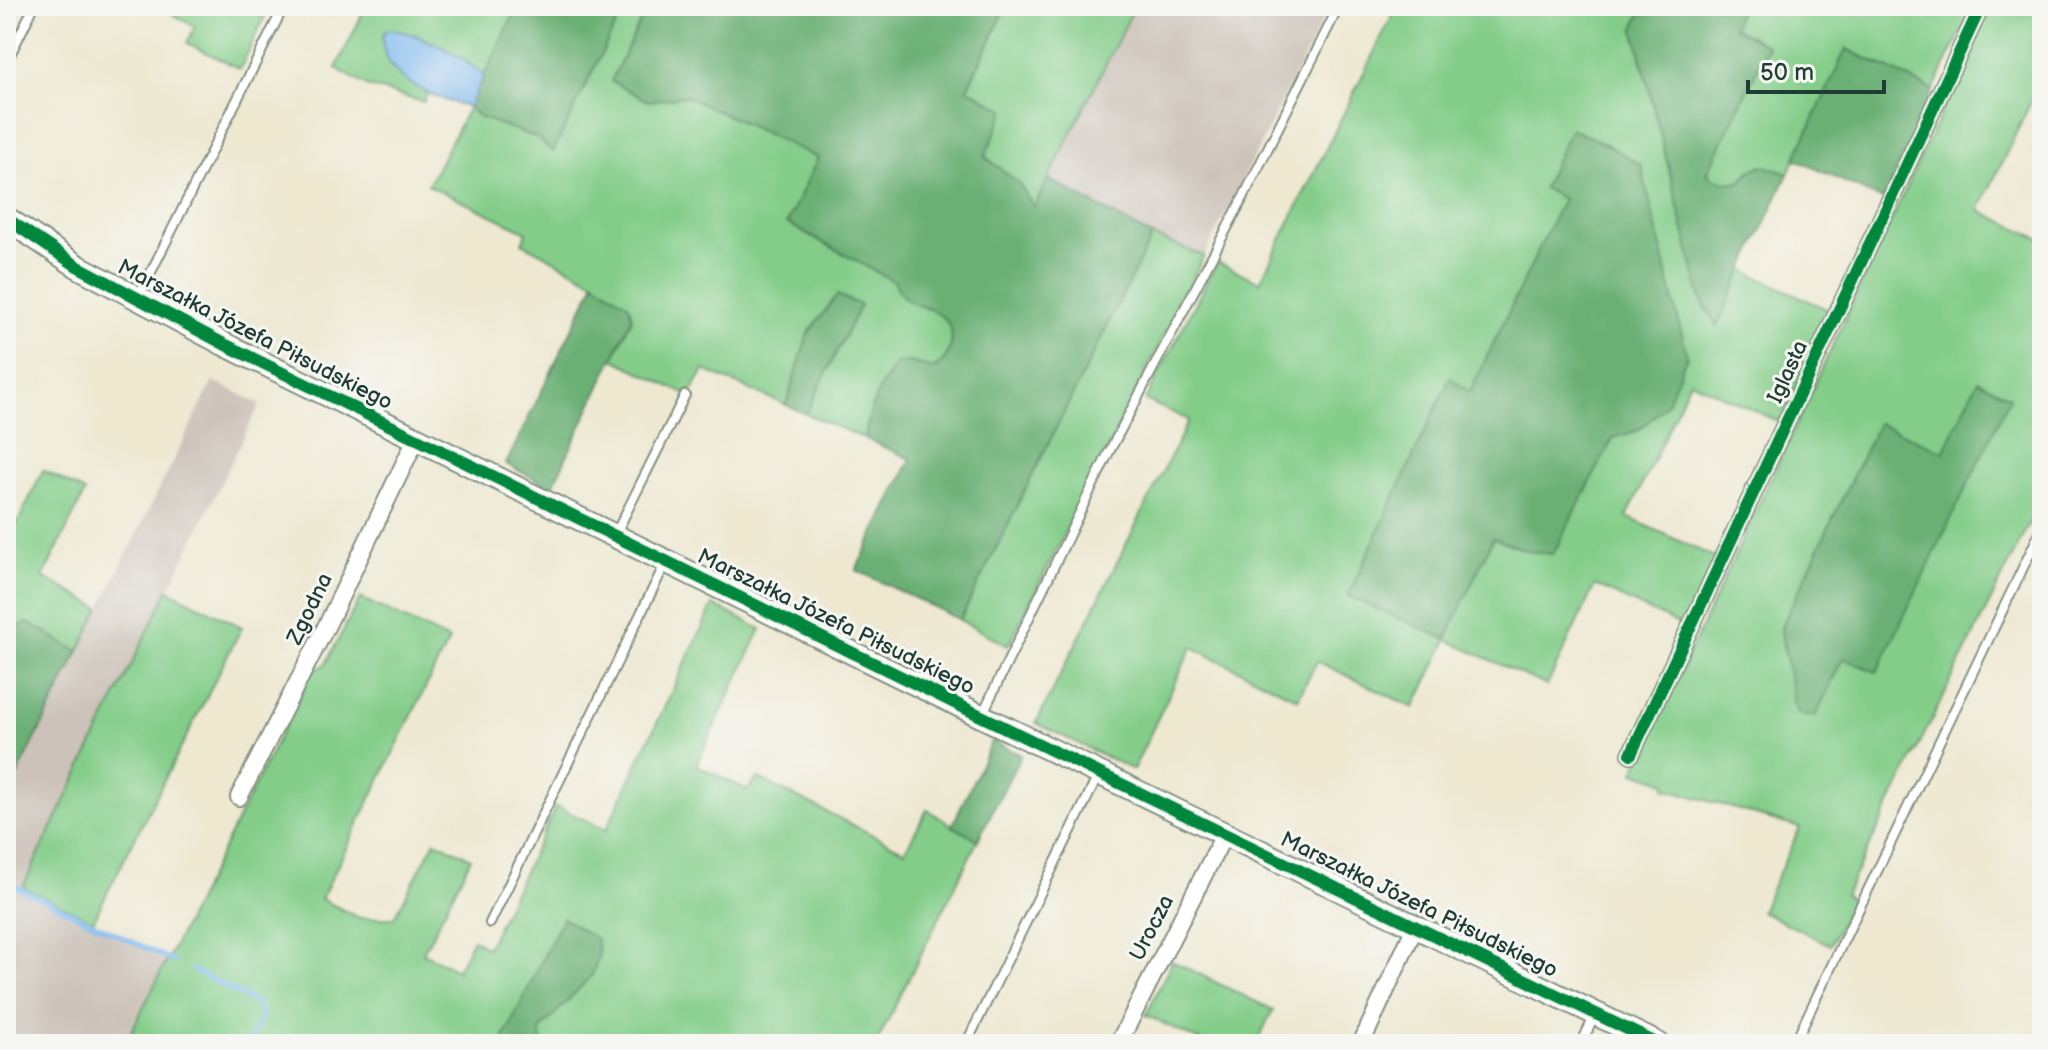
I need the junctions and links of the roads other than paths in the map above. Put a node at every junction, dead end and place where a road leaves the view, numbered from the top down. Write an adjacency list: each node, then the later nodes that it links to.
1 (34, 6): 5 (lane)
2 (284, 6): 7 (lane)
3 (1339, 6): 13 (lane)
4 (1981, 6): 14 (street, Iglasta)
5 (6, 63)
6 (6, 218): 7 (street, Marszałka Józefa Piłsudskiego)
7 (137, 299): 9 (street, Marszałka Józefa Piłsudskiego)
8 (685, 395): 11 (lane)
9 (416, 439): 11 (street, Marszałka Józefa Piłsudskiego); 16 (street, Zgodna)
10 (2042, 528): 26 (lane)
11 (615, 537): 12 (street, Marszałka Józefa Piłsudskiego)
12 (666, 562): 13 (street, Marszałka Józefa Piłsudskiego); 18 (lane)
13 (981, 716): 15 (street, Marszałka Józefa Piłsudskiego)
14 (1631, 754)
15 (1100, 773): 17 (street, Marszałka Józefa Piłsudskiego); 21 (lane)
16 (239, 797)
17 (1225, 833): 19 (street, Marszałka Józefa Piłsudskiego); 22 (street, Urocza)
18 (490, 923)
19 (1416, 925): 20 (street, Marszałka Józefa Piłsudskiego); 23 (street)
20 (1596, 1014): 24 (lane); 25 (street, Marszałka Józefa Piłsudskiego)
21 (966, 1044)
22 (1118, 1044)
23 (1361, 1044)
24 (1581, 1044)
25 (1658, 1044)
26 (1794, 1044)

